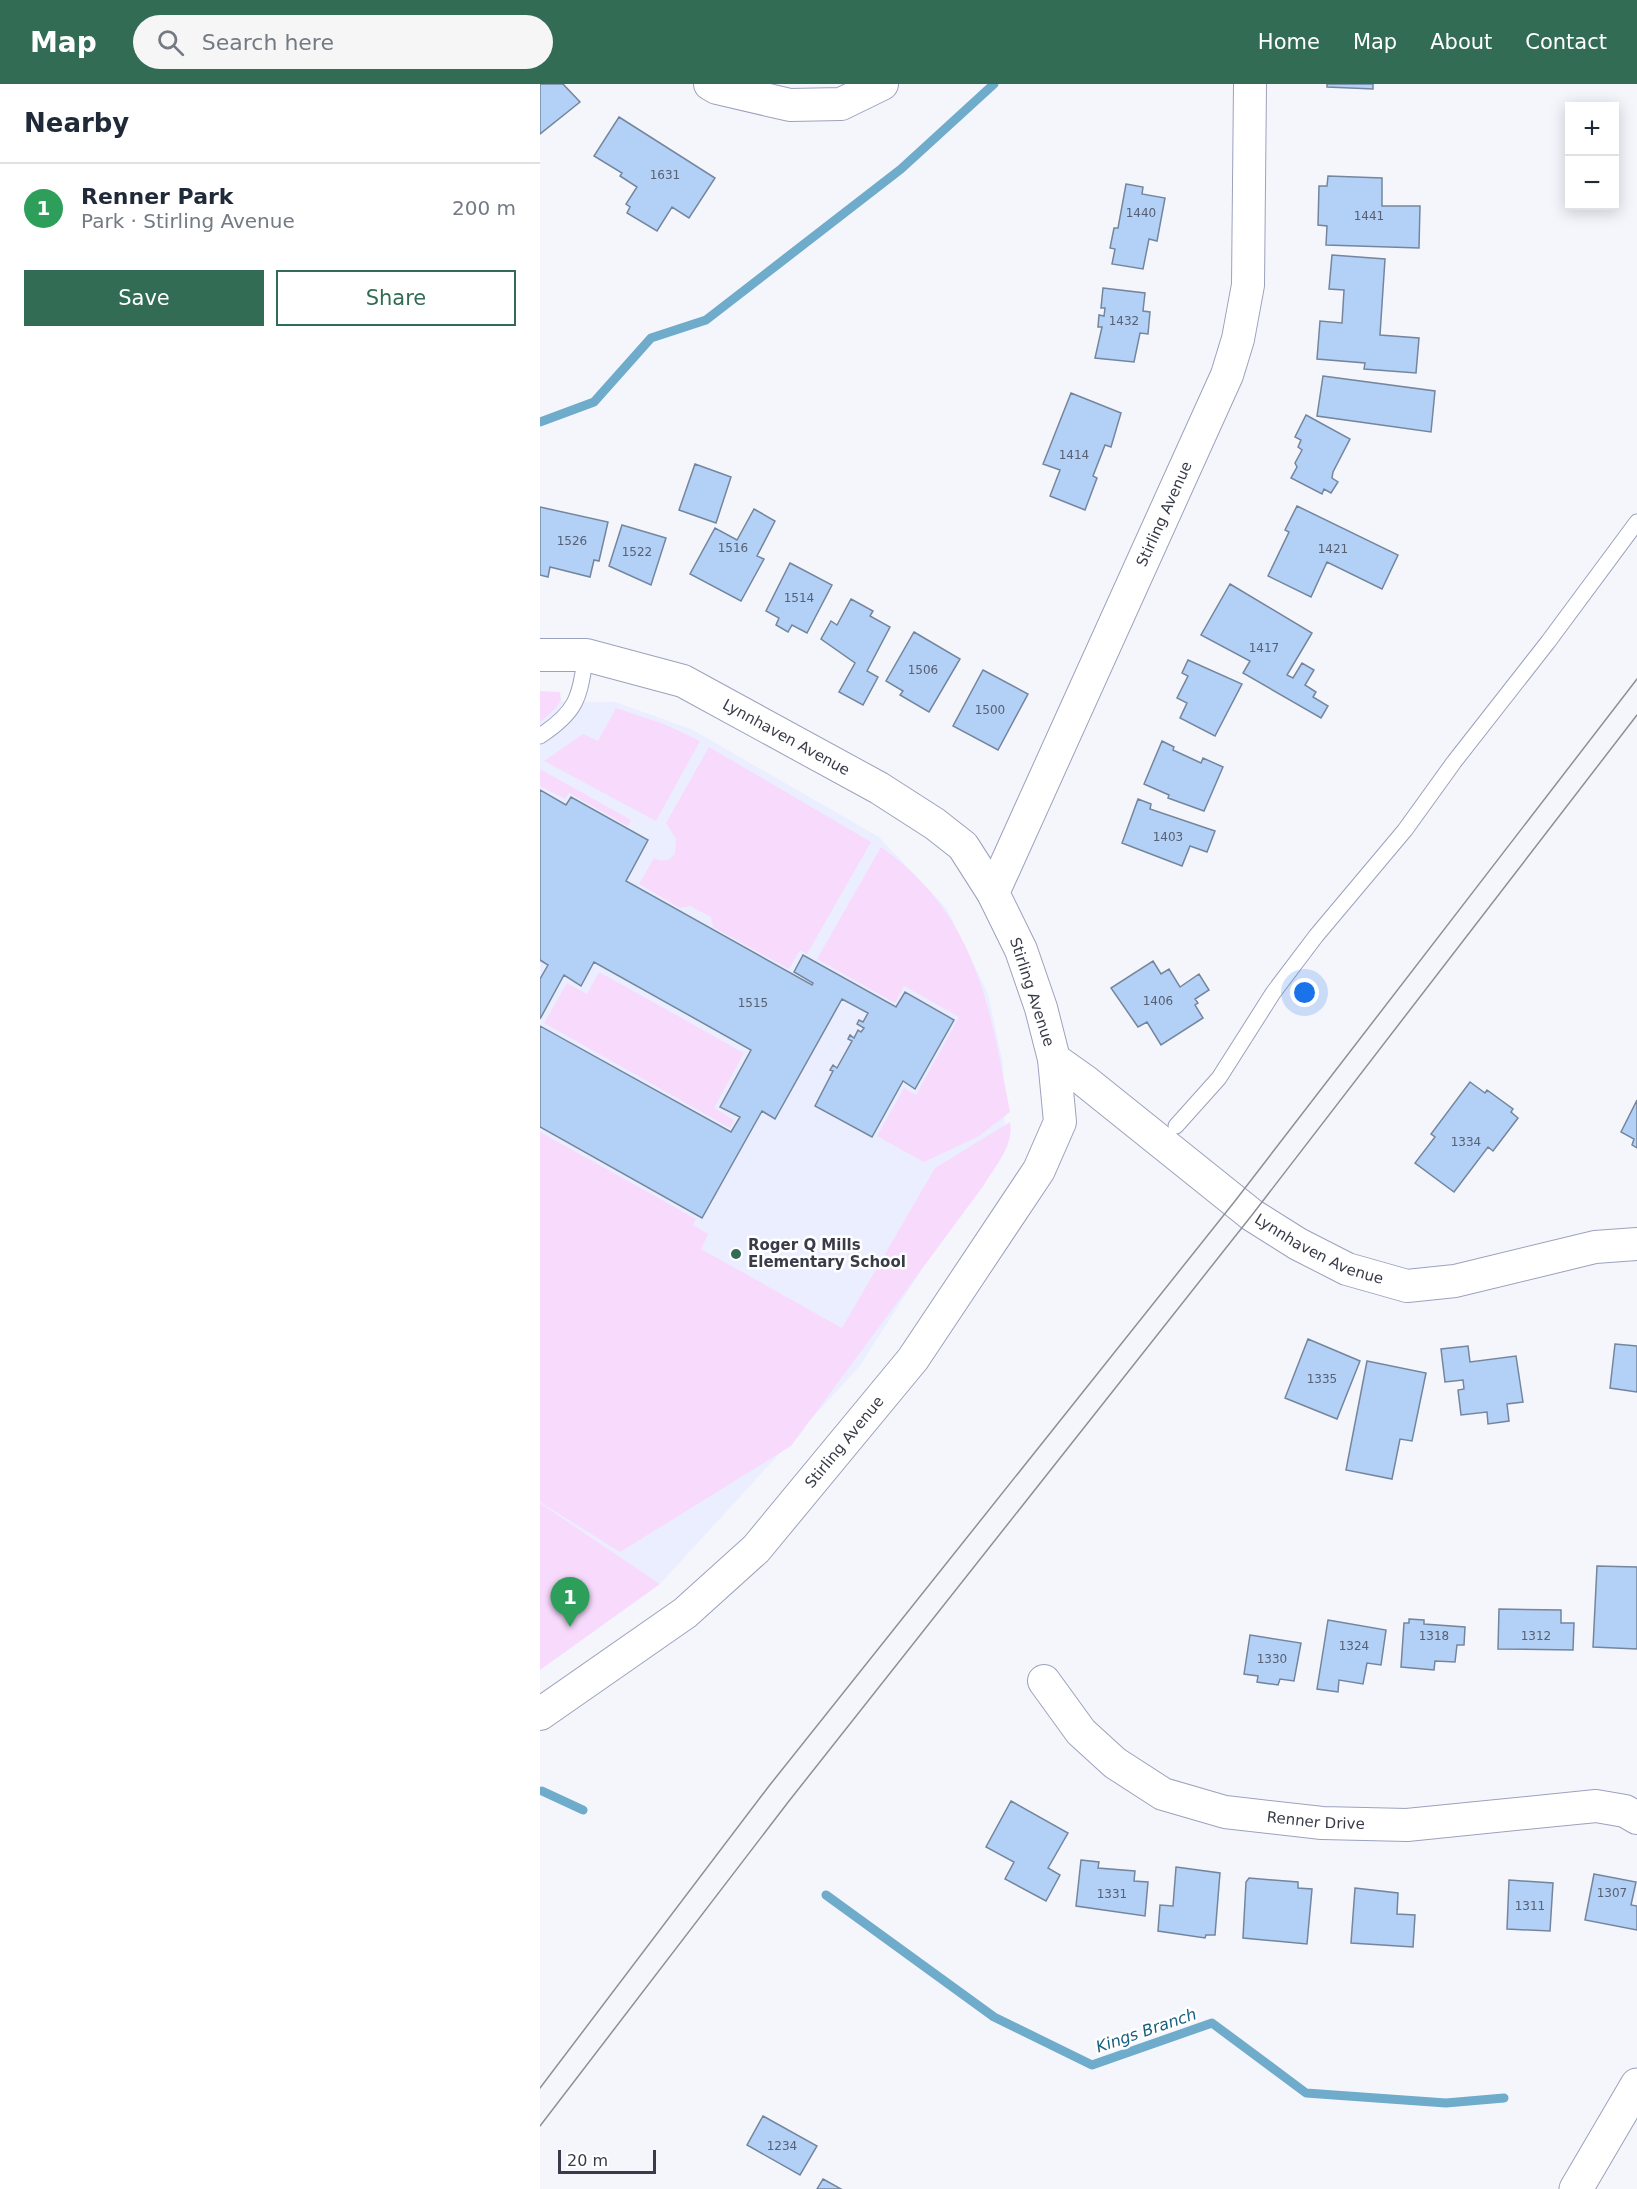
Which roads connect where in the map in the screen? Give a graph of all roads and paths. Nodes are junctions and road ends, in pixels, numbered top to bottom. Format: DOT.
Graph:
graph roads {
  1 [pos="710,84"];
  2 [pos="882,84"];
  3 [pos="1250,84"];
  4 [pos="1637,522"];
  5 [pos="540,655"];
  6 [pos="586,655"];
  7 [pos="540,736"];
  8 [pos="993,893"];
  9 [pos="1054,1059"];
  10 [pos="1176,1126"];
  11 [pos="1637,1244"];
  12 [pos="1044,1681"];
  13 [pos="540,1714"];
  14 [pos="1637,1818"];
  15 [pos="1637,2085"];
  16 [pos="1576,2189"];
  1 -- 2 [label="street"];
  3 -- 8 [label="street, Stirling Avenue"];
  4 -- 10 [label="lane"];
  5 -- 6 [label="street, Lynnhaven Avenue"];
  6 -- 7 [label="lane"];
  6 -- 8 [label="street, Lynnhaven Avenue"];
  8 -- 9 [label="street, Stirling Avenue"];
  9 -- 11 [label="street, Lynnhaven Avenue"];
  9 -- 13 [label="street, Stirling Avenue"];
  12 -- 14 [label="street, Renner Drive"];
  15 -- 16 [label="street"];
}
